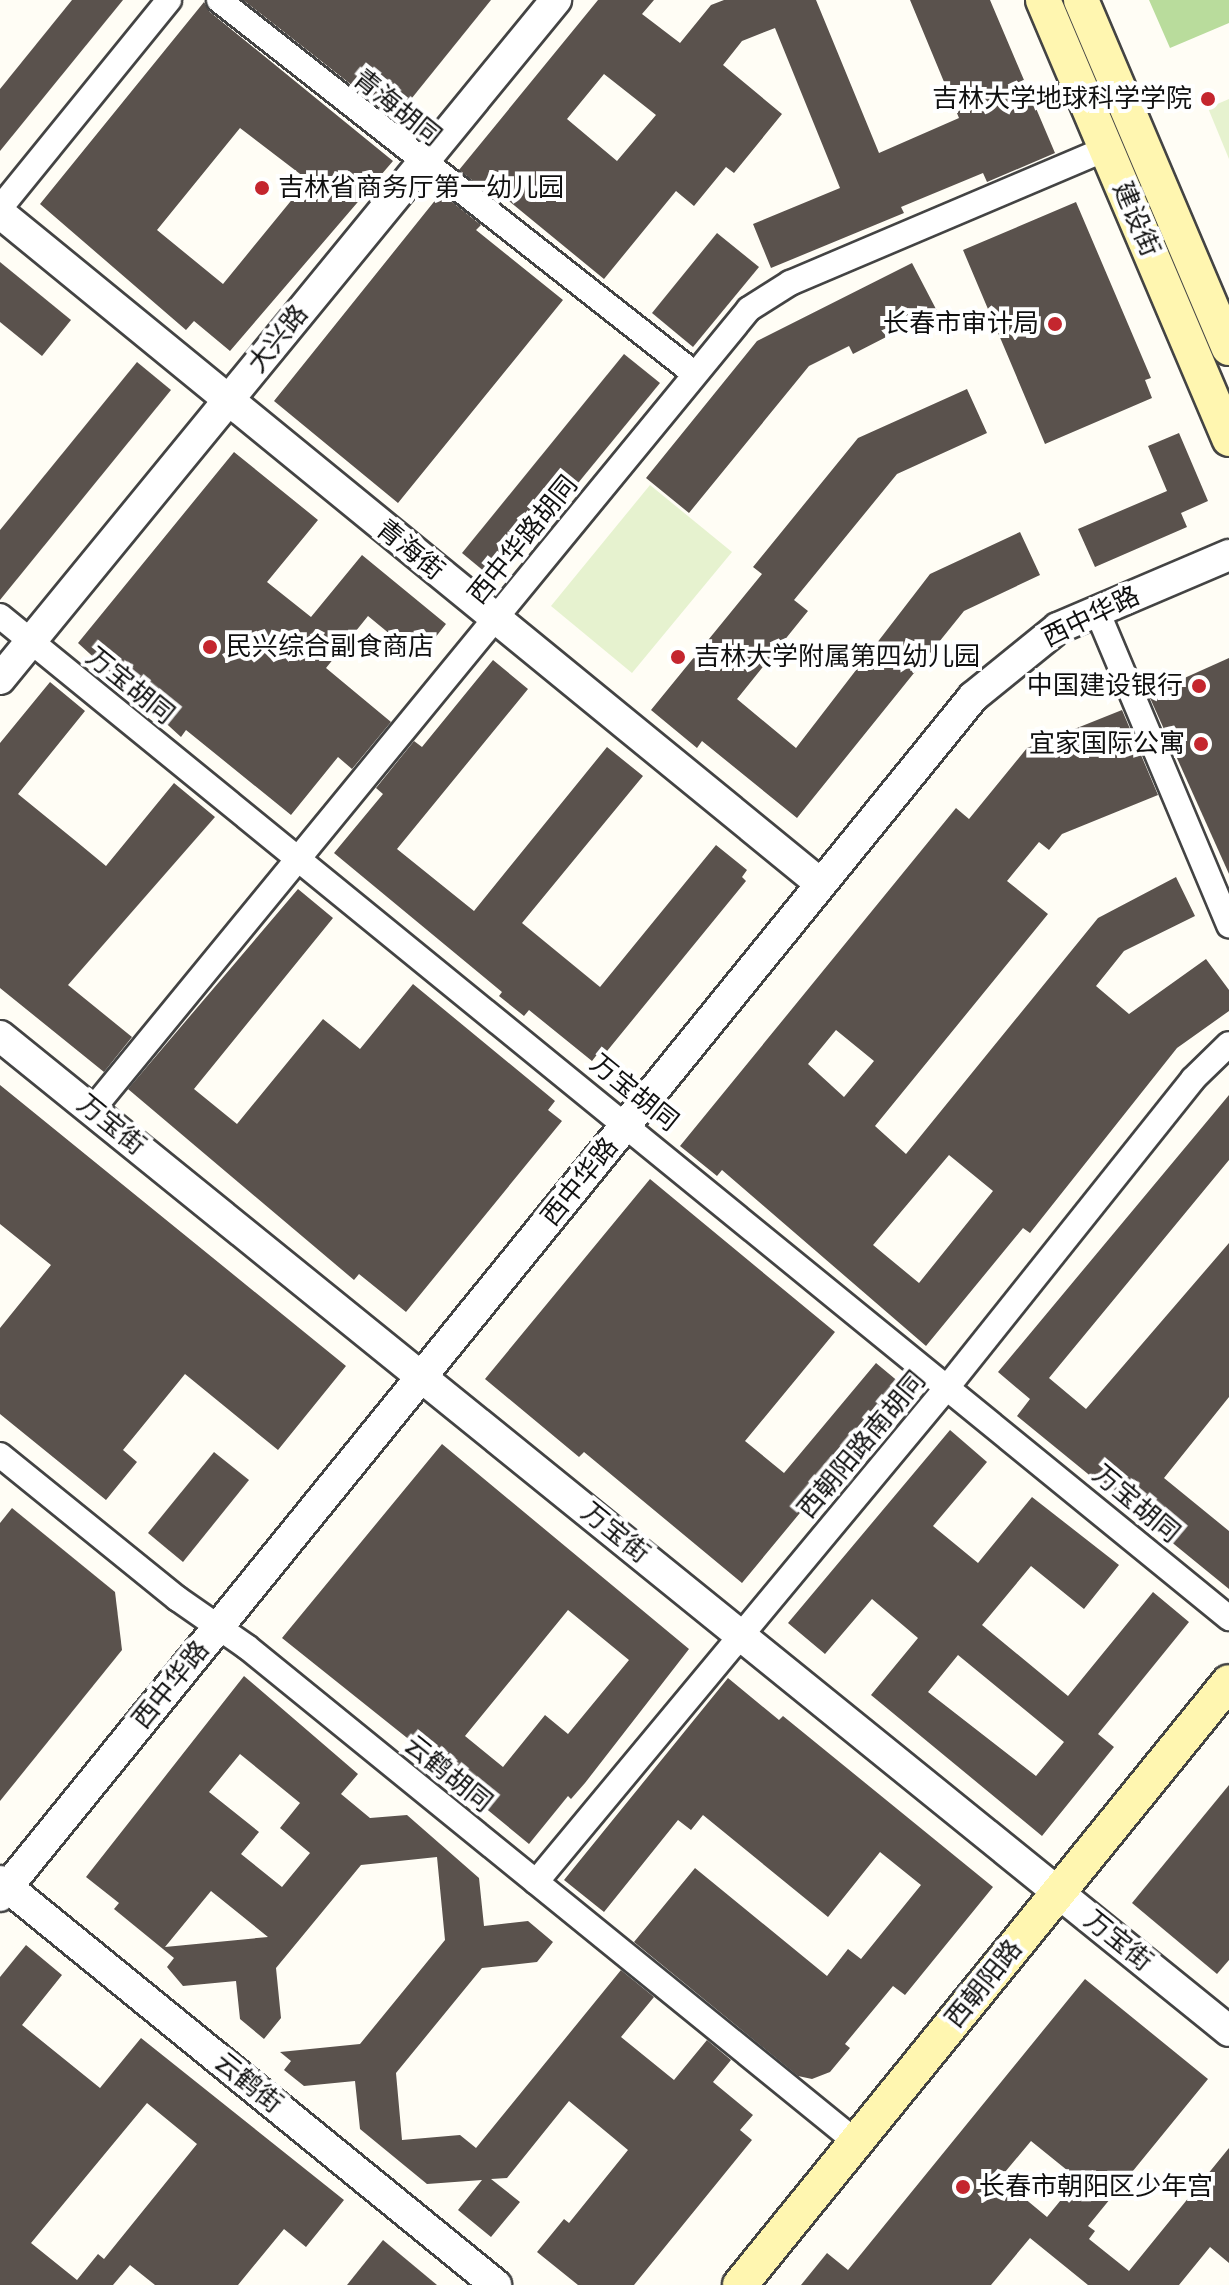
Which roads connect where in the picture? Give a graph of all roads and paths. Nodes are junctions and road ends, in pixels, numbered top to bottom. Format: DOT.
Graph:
graph roads {
  1 [pos="169,0"];
  2 [pos="219,0"];
  3 [pos="556,0"];
  4 [pos="1043,0"];
  5 [pos="1081,0"];
  6 [pos="1106,149"];
  7 [pos="421,164"];
  8 [pos="0,210"];
  9 [pos="1229,348"];
  10 [pos="695,374"];
  11 [pos="228,401"];
  12 [pos="1229,439"];
  13 [pos="1229,555"];
  14 [pos="1097,611"];
  15 [pos="0,616"];
  16 [pos="495,619"];
  17 [pos="31,641"];
  18 [pos="0,679"];
  19 [pos="299,858"];
  20 [pos="821,884"];
  21 [pos="1229,925"];
  22 [pos="0,1036"];
  23 [pos="1229,1044"];
  24 [pos="92,1110"];
  25 [pos="627,1124"];
  26 [pos="421,1377"];
  27 [pos="949,1385"];
  28 [pos="0,1455"];
  29 [pos="1229,1618"];
  30 [pos="218,1627"];
  31 [pos="740,1634"];
  32 [pos="1229,1682"];
  33 [pos="536,1882"];
  34 [pos="2,1888"];
  35 [pos="1058,1892"];
  36 [pos="1229,2031"];
  37 [pos="856,2142"];
  38 [pos="496,2285"];
  39 [pos="740,2285"];
  1 -- 8 [label="street"];
  2 -- 7 [label="street, 青海胡同"];
  3 -- 7 [label="street, 大兴路"];
  4 -- 6 [label="main road, 建设街"];
  5 -- 9 [label="main road, 建设街"];
  6 -- 10 [label="street, 西中华路胡同"];
  6 -- 12 [label="main road, 建设街"];
  7 -- 10 [label="street, 青海胡同"];
  7 -- 11 [label="street, 大兴路"];
  8 -- 11 [label="street, 青海街"];
  10 -- 16 [label="street, 西中华路胡同"];
  11 -- 16 [label="street, 青海街"];
  11 -- 17 [label="street, 大兴路"];
  13 -- 14 [label="street, 西中华路"];
  14 -- 20 [label="street, 西中华路"];
  14 -- 21 [label="street"];
  15 -- 17 [label="street, 万宝胡同"];
  16 -- 19 [label="street, 西中华路胡同"];
  16 -- 20 [label="street, 青海街"];
  17 -- 18 [label="street, 大兴路"];
  17 -- 19 [label="street, 万宝胡同"];
  19 -- 24 [label="street, 西中华路胡同"];
  19 -- 25 [label="street, 万宝胡同"];
  20 -- 25 [label="street, 西中华路"];
  22 -- 24 [label="street, 万宝街"];
  23 -- 27 [label="street, 西朝阳路南胡同"];
  24 -- 26 [label="street, 万宝街"];
  25 -- 26 [label="street, 西中华路"];
  25 -- 27 [label="street, 万宝胡同"];
  26 -- 30 [label="street, 西中华路"];
  26 -- 31 [label="street, 万宝街"];
  27 -- 29 [label="street, 万宝胡同"];
  27 -- 31 [label="street, 西朝阳路南胡同"];
  28 -- 30 [label="street, 云鹤胡同"];
  30 -- 33 [label="street, 云鹤胡同"];
  30 -- 34 [label="street, 西中华路"];
  31 -- 33 [label="street, 西朝阳路南胡同"];
  31 -- 35 [label="street, 万宝街"];
  32 -- 35 [label="main road, 西朝阳路"];
  33 -- 37 [label="street, 云鹤胡同"];
  34 -- 38 [label="street, 云鹤街"];
  35 -- 36 [label="street, 万宝街"];
  35 -- 37 [label="main road, 西朝阳路"];
  37 -- 39 [label="main road, 西朝阳路"];
}
